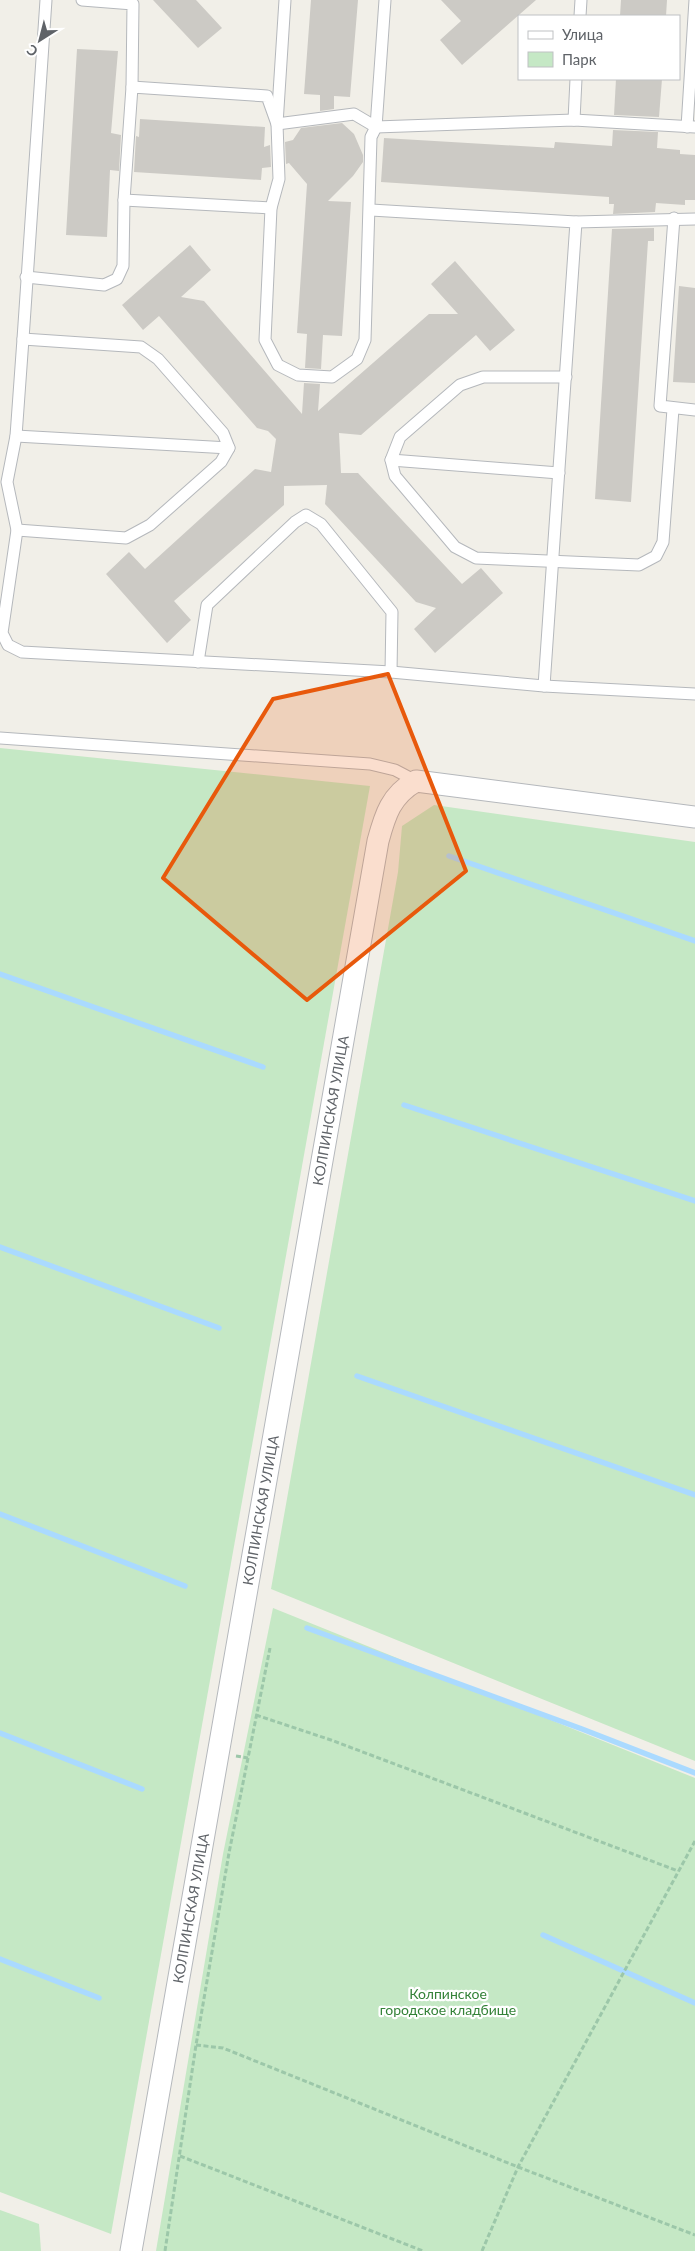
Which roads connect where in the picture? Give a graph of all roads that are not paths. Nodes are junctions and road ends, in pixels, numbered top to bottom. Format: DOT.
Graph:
graph roads {
  1 [pos="46,0"];
  2 [pos="82,0"];
  3 [pos="285,0"];
  4 [pos="385,0"];
  5 [pos="581,0"];
  6 [pos="694,0"];
  7 [pos="580,15"];
  8 [pos="576,80"];
  9 [pos="132,87"];
  10 [pos="574,120"];
  11 [pos="277,124"];
  12 [pos="376,127"];
  13 [pos="691,127"];
  14 [pos="124,200"];
  15 [pos="271,208"];
  16 [pos="371,210"];
  17 [pos="674,218"];
  18 [pos="695,220"];
  19 [pos="576,222"];
  20 [pos="26,277"];
  21 [pos="24,339"];
  22 [pos="566,377"];
  23 [pos="673,409"];
  24 [pos="695,410"];
  25 [pos="16,436"];
  26 [pos="229,448"];
  27 [pos="391,460"];
  28 [pos="559,473"];
  29 [pos="17,530"];
  30 [pos="553,562"];
  31 [pos="198,662"];
  32 [pos="391,672"];
  33 [pos="544,686"];
  34 [pos="695,694"];
  35 [pos="0,738"];
  36 [pos="416,780"];
  37 [pos="695,817"];
  38 [pos="131,2251"];
  1 -- 20 [label="lane"];
  2 -- 9 [label="lane"];
  3 -- 11 [label="lane"];
  4 -- 12 [label="lane"];
  5 -- 7 [label="lane"];
  6 -- 13 [label="lane"];
  8 -- 10 [label="lane"];
  9 -- 11 [label="lane"];
  9 -- 14 [label="lane"];
  10 -- 12 [label="lane"];
  10 -- 13 [label="lane"];
  11 -- 12 [label="lane"];
  11 -- 15 [label="lane"];
  12 -- 16 [label="lane"];
  14 -- 15 [label="lane"];
  14 -- 20 [label="lane"];
  15 -- 16 [label="lane"];
  16 -- 19 [label="lane"];
  17 -- 18 [label="lane"];
  17 -- 19 [label="lane"];
  17 -- 23 [label="lane"];
  19 -- 22 [label="lane"];
  20 -- 21 [label="lane"];
  21 -- 25 [label="lane"];
  21 -- 26 [label="lane"];
  22 -- 27 [label="lane"];
  22 -- 28 [label="lane"];
  23 -- 24 [label="lane"];
  23 -- 30 [label="lane"];
  25 -- 26 [label="lane"];
  25 -- 29 [label="lane"];
  26 -- 29 [label="lane"];
  27 -- 28 [label="lane"];
  27 -- 30 [label="lane"];
  28 -- 30 [label="lane"];
  29 -- 31 [label="lane"];
  30 -- 33 [label="lane"];
  31 -- 32 [label="lane"];
  31 -- 32 [label="lane"];
  32 -- 33 [label="lane"];
  33 -- 34 [label="lane"];
  35 -- 36 [label="lane"];
  36 -- 37 [label="street"];
  36 -- 38 [label="street, КОЛПИНСКАЯ УЛИЦА"];
}
